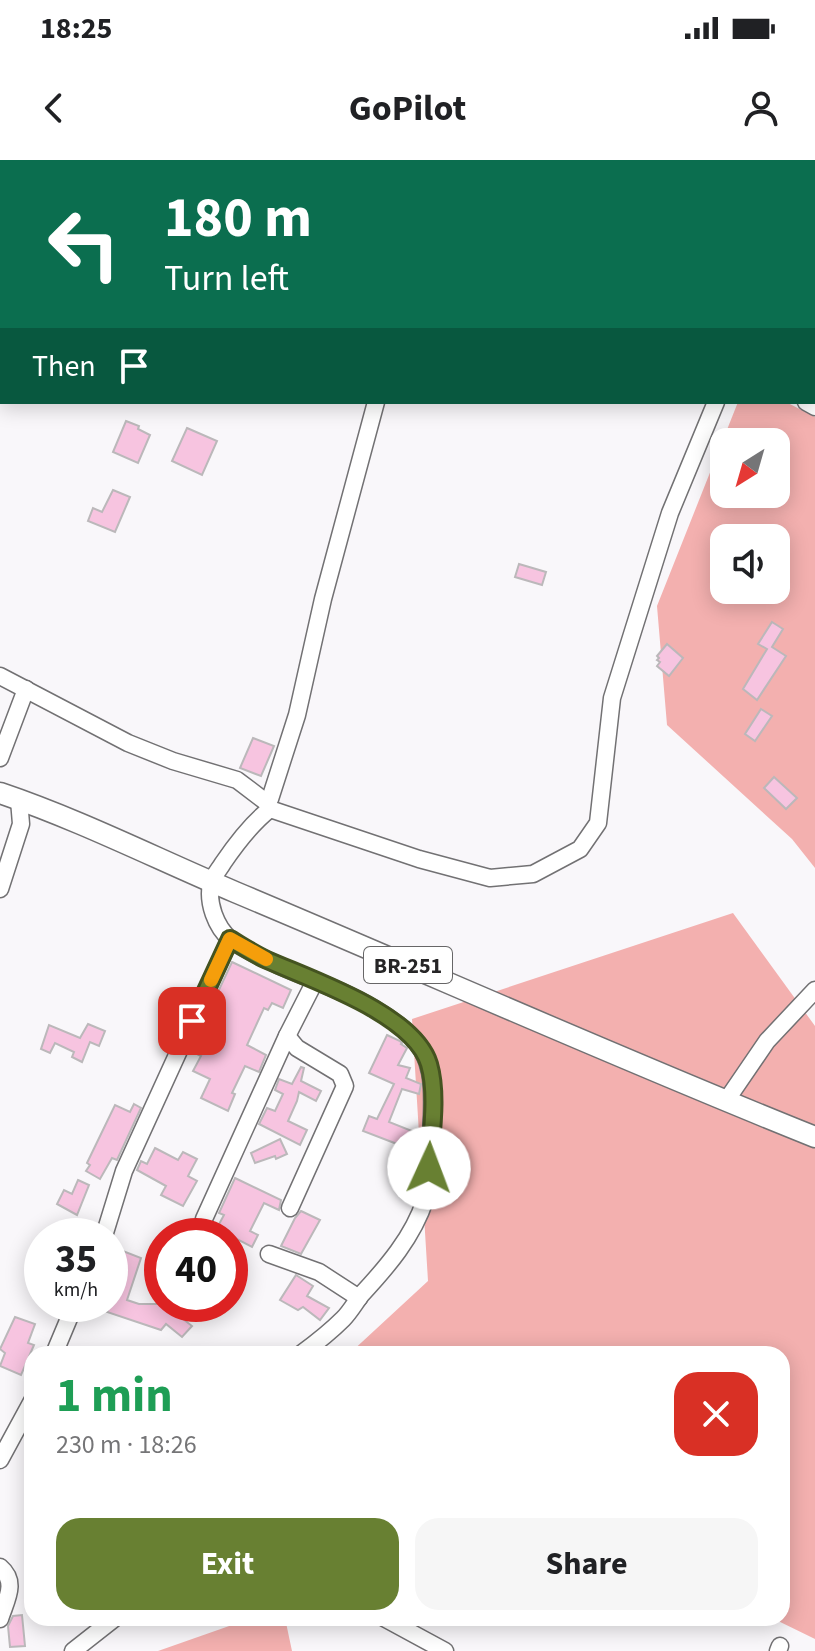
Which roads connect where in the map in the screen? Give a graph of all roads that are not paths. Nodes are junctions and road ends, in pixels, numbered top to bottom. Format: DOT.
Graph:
graph roads {
  1 [pos="375,404"];
  2 [pos="715,404"];
  3 [pos="0,676"];
  4 [pos="26,689"];
  5 [pos="0,758"];
  6 [pos="10,796"];
  7 [pos="268,805"];
  8 [pos="211,882"];
  9 [pos="0,889"];
  10 [pos="230,939"];
  11 [pos="315,981"];
  12 [pos="815,990"];
  13 [pos="287,1036"];
  14 [pos="726,1101"];
  15 [pos="815,1137"];
  16 [pos="290,1208"];
  17 [pos="110,1218"];
  18 [pos="204,1218"];
  19 [pos="269,1254"];
  20 [pos="359,1298"];
  21 [pos="67,1322"];
  22 [pos="57,1346"];
  23 [pos="311,1346"];
  24 [pos="24,1416"];
  25 [pos="0,1460"];
  26 [pos="0,1567"];
  27 [pos="0,1619"];
  28 [pos="105,1626"];
  29 [pos="399,1626"];
  30 [pos="73,1651"];
  31 [pos="445,1651"];
  1 -- 7 [label="street"];
  2 -- 7 [label="street"];
  3 -- 4 [label="street"];
  4 -- 5 [label="street"];
  4 -- 7 [label="street"];
  6 -- 8 [label="main road, BR-251"];
  6 -- 9 [label="street"];
  7 -- 8 [label="street"];
  8 -- 10 [label="street"];
  8 -- 14 [label="main road, BR-251"];
  10 -- 11 [label="street"];
  10 -- 17 [label="street"];
  11 -- 13 [label="street"];
  11 -- 20 [label="street"];
  12 -- 14 [label="street"];
  13 -- 16 [label="street"];
  13 -- 18 [label="street"];
  14 -- 15 [label="main road, BR-251"];
  19 -- 20 [label="street"];
  20 -- 23 [label="street"];
  21 -- 22 [label="street"];
  24 -- 25 [label="street"];
  26 -- 27 [label="street"];
  28 -- 30 [label="street"];
  29 -- 31 [label="street"];
}
